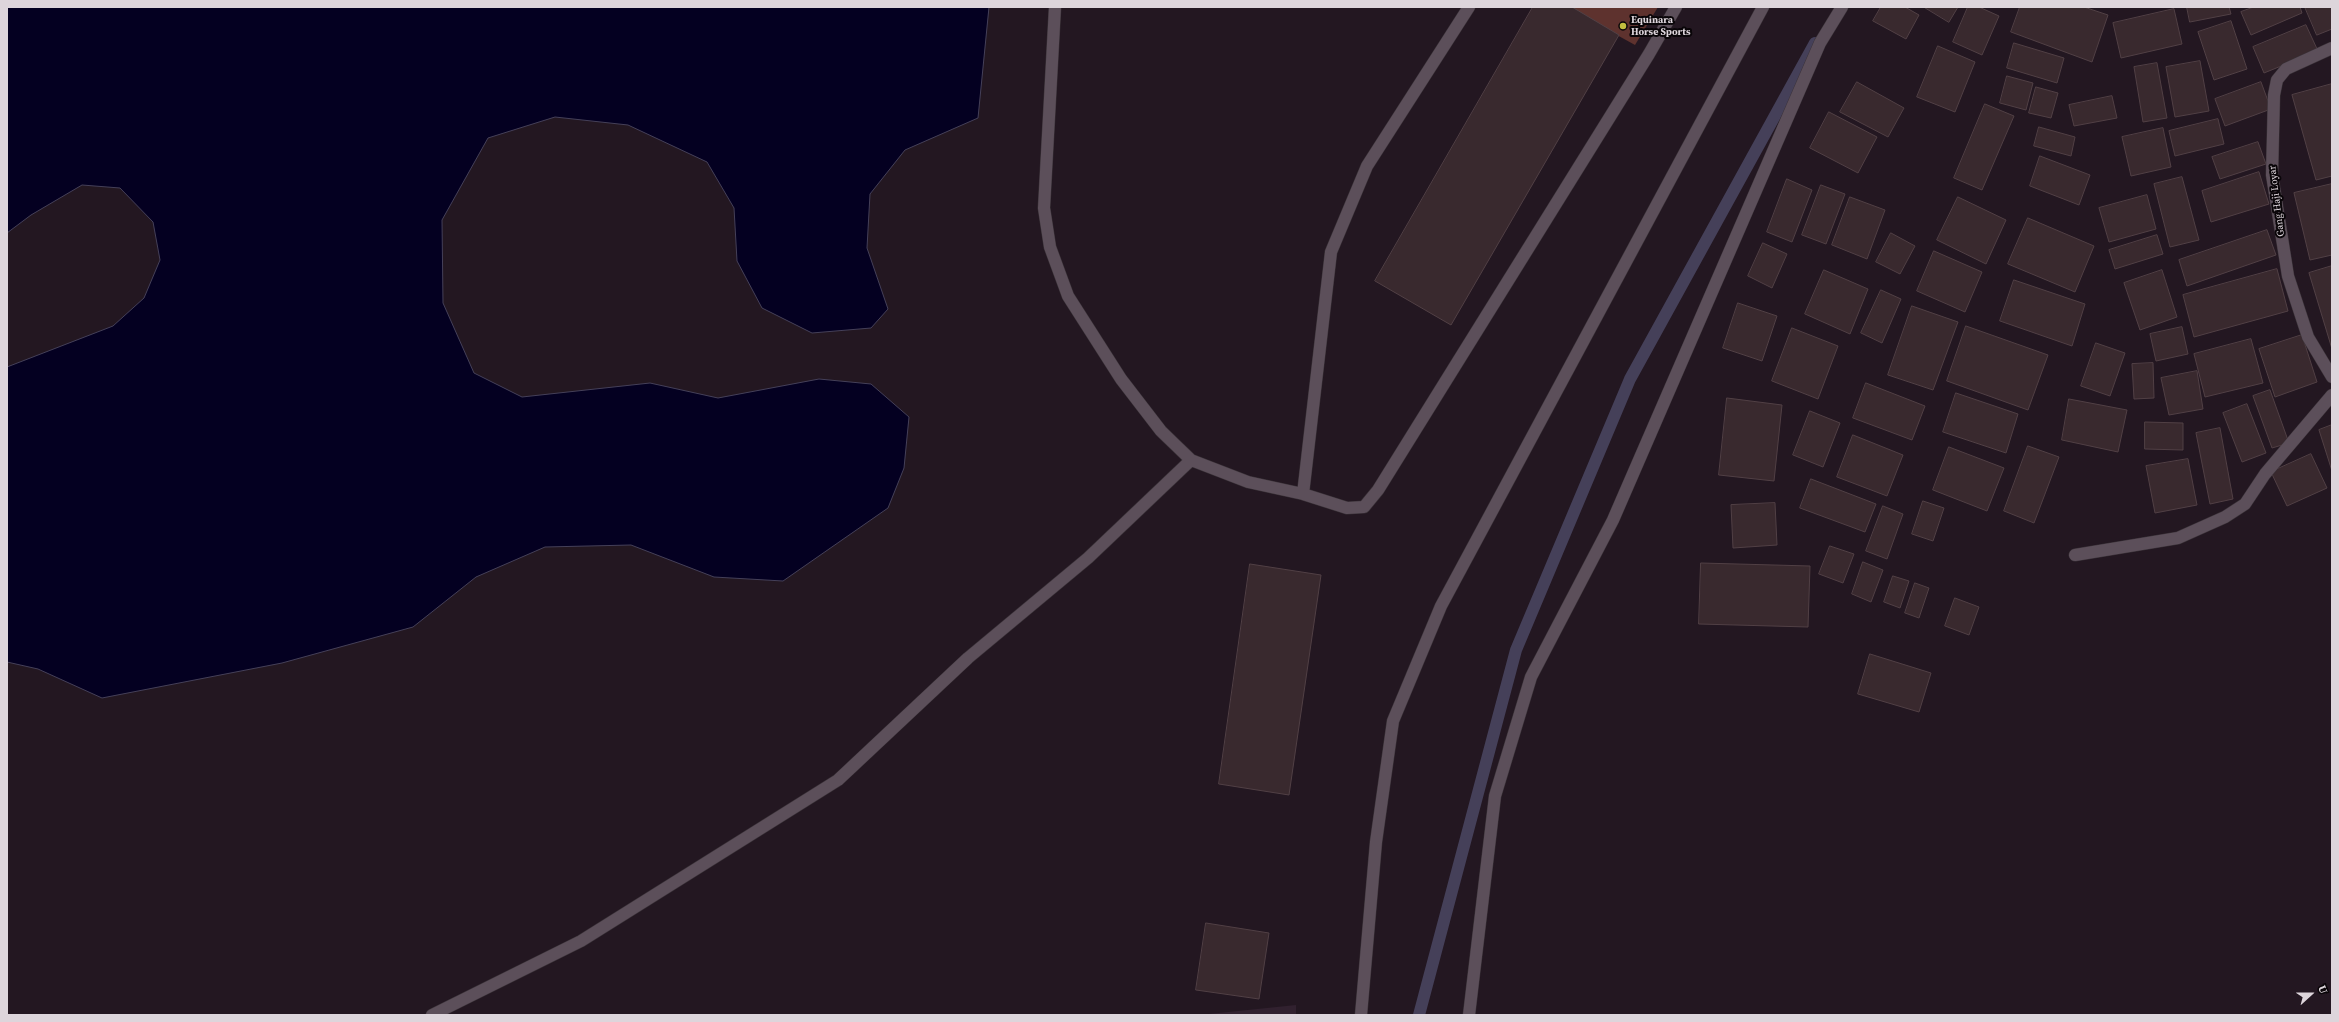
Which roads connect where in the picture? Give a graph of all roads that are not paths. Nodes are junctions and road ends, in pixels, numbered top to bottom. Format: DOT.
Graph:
graph roads {
  1 [pos="1055,7"];
  2 [pos="1469,7"];
  3 [pos="1676,7"];
  4 [pos="1763,7"];
  5 [pos="1842,7"];
  6 [pos="2332,48"];
  7 [pos="2332,377"];
  8 [pos="2332,396"];
  9 [pos="1191,460"];
  10 [pos="1303,494"];
  11 [pos="2075,555"];
  12 [pos="432,1015"];
  13 [pos="1361,1015"];
  14 [pos="1469,1015"];
  1 -- 9 [label="street"];
  2 -- 10 [label="street"];
  3 -- 10 [label="street"];
  4 -- 13 [label="street"];
  5 -- 14 [label="street"];
  6 -- 7 [label="street, Gang Haji Loyar"];
  8 -- 11 [label="street"];
  9 -- 10 [label="street"];
  9 -- 12 [label="street"];
}
